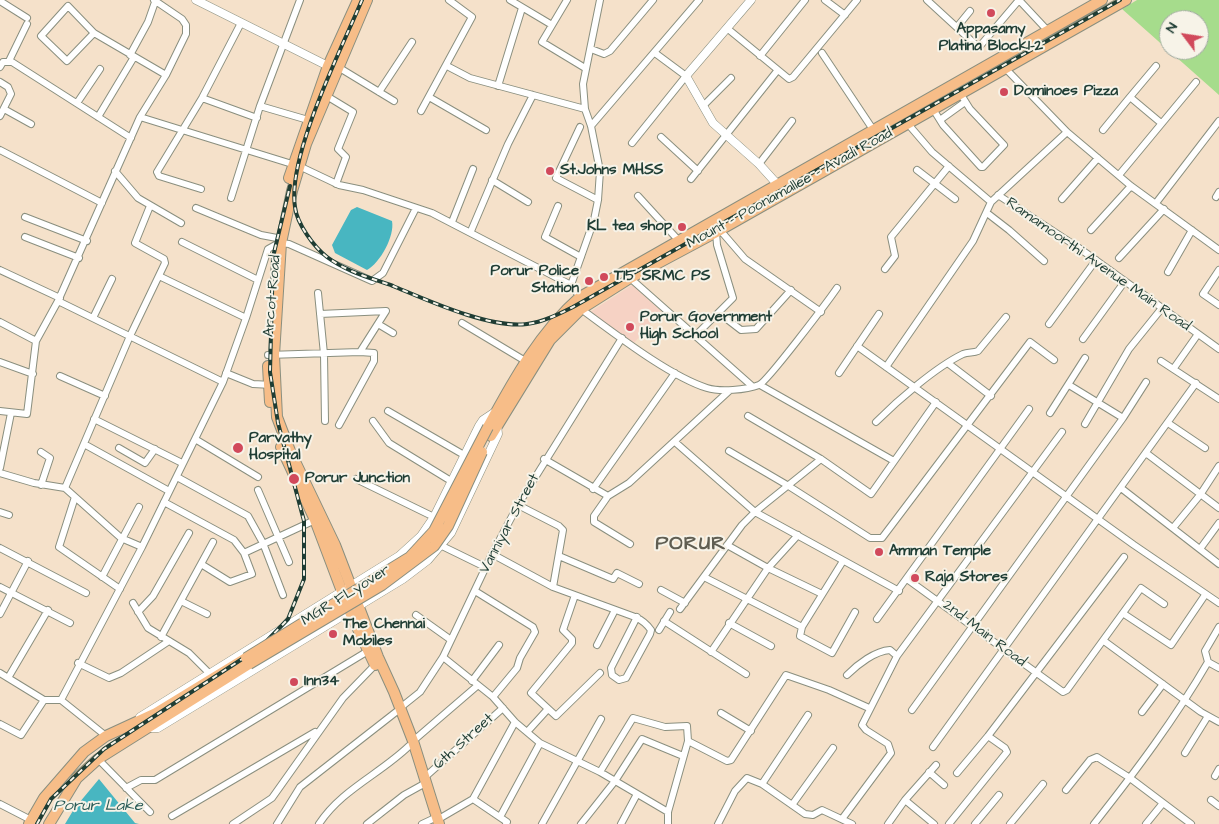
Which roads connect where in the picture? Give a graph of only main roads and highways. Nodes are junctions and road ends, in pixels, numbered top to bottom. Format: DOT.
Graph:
graph roads {
  1 [pos="358,0"];
  2 [pos="367,0"];
  3 [pos="1102,0"];
  4 [pos="1126,0"];
  5 [pos="333,67"];
  6 [pos="296,165"];
  7 [pos="822,166"];
  8 [pos="775,190"];
  9 [pos="661,257"];
  10 [pos="271,385"];
  11 [pos="497,411"];
  12 [pos="492,429"];
  13 [pos="347,590"];
  14 [pos="354,608"];
  15 [pos="303,617"];
  16 [pos="312,633"];
  17 [pos="398,710"];
  18 [pos="157,717"];
  19 [pos="433,821"];
  20 [pos="30,822"];
  21 [pos="49,824"];
  1 -- 5 [label="main road, Arcot Road"];
  2 -- 5 [label="main road, Arcot Road"];
  3 -- 7 [label="main road, Mount - Poonamallee - Avadi Road"];
  4 -- 7 [label="main road, Mount - Poonamallee - Avadi Road"];
  5 -- 6 [label="main road, Arcot Road"];
  5 -- 6 [label="main road, Arcot Road"];
  6 -- 10 [label="main road, Arcot Road"];
  7 -- 8 [label="main road, Mount - Poonamallee - Avadi Road"];
  8 -- 9 [label="main road, Mount - Poonamallee - Avadi Road"];
  8 -- 9 [label="main road, Mount - Poonamallee - Avadi Road"];
  9 -- 11 [label="main road, Mount - Poonamallee - Avadi Road"];
  9 -- 12 [label="main road, Mount - Poonamallee - Avadi Road"];
  10 -- 13 [label="main road, Arcot Road"];
  10 -- 13 [label="main road, Arcot Road"];
  11 -- 12 [label="main road, MGR FLyover"];
  12 -- 18 [label="main road, MGR FLyover, bridge"];
  13 -- 14 [label="main road"];
  14 -- 17 [label="main road"];
  14 -- 17 [label="main road"];
  15 -- 16 [label="main road"];
  17 -- 19 [label="main road"];
  18 -- 20 [label="main road, MGR FLyover"];
  18 -- 21 [label="main road, MGR FLyover"];
}
